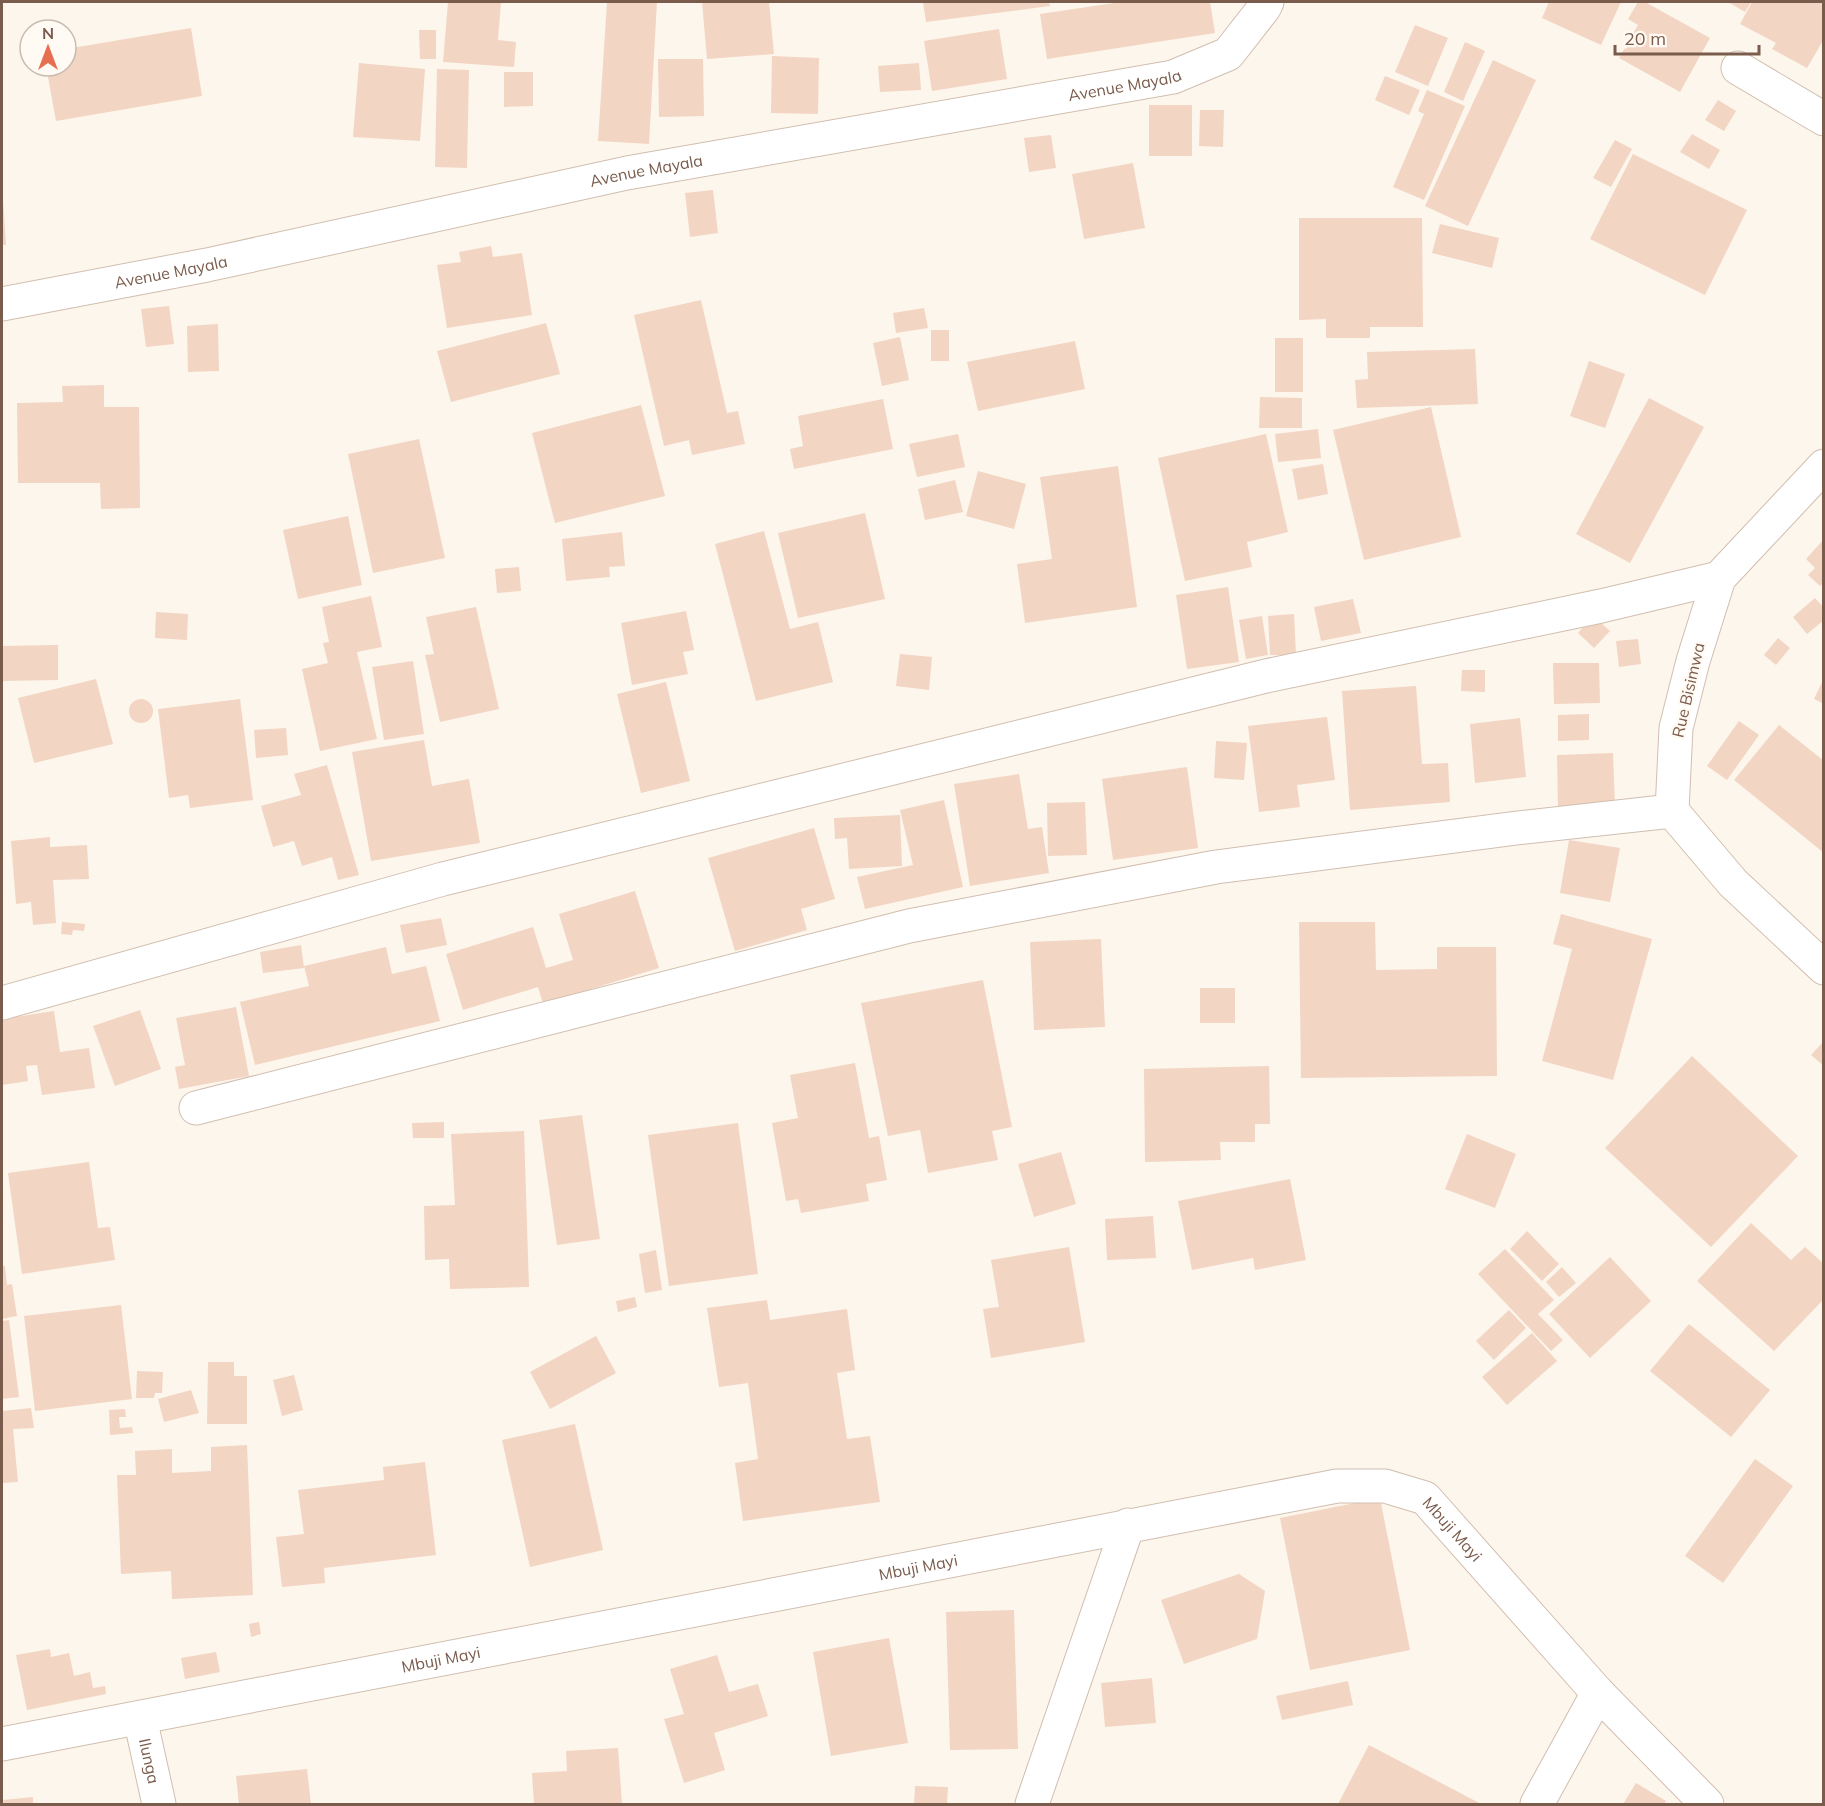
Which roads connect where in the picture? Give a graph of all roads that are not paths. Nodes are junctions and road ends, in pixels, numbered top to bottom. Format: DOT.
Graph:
graph roads {
  1 [pos="1267,2"];
  2 [pos="1738,68"];
  3 [pos="1824,119"];
  4 [pos="2,304"];
  5 [pos="1824,466"];
  6 [pos="1719,578"];
  7 [pos="1672,811"];
  8 [pos="1824,968"];
  9 [pos="2,1003"];
  10 [pos="196,1108"];
  11 [pos="1128,1525"];
  12 [pos="1598,1693"];
  13 [pos="140,1718"];
  14 [pos="2,1744"];
  15 [pos="159,1804"];
  16 [pos="1032,1804"];
  17 [pos="1538,1804"];
  18 [pos="1707,1804"];
  1 -- 4 [label="street, Avenue Mayala"];
  2 -- 3 [label="street"];
  5 -- 6 [label="street, Rue Bisimwa"];
  6 -- 7 [label="street, Rue Bisimwa"];
  6 -- 9 [label="street"];
  7 -- 8 [label="street"];
  7 -- 10 [label="street"];
  11 -- 12 [label="street, Mbuji Mayi"];
  11 -- 13 [label="street, Mbuji Mayi"];
  11 -- 16 [label="street"];
  12 -- 17 [label="street"];
  12 -- 18 [label="street, Mbuji Mayi"];
  13 -- 14 [label="street, Mbuji Mayi"];
  13 -- 15 [label="street, Ilunga"];
}
